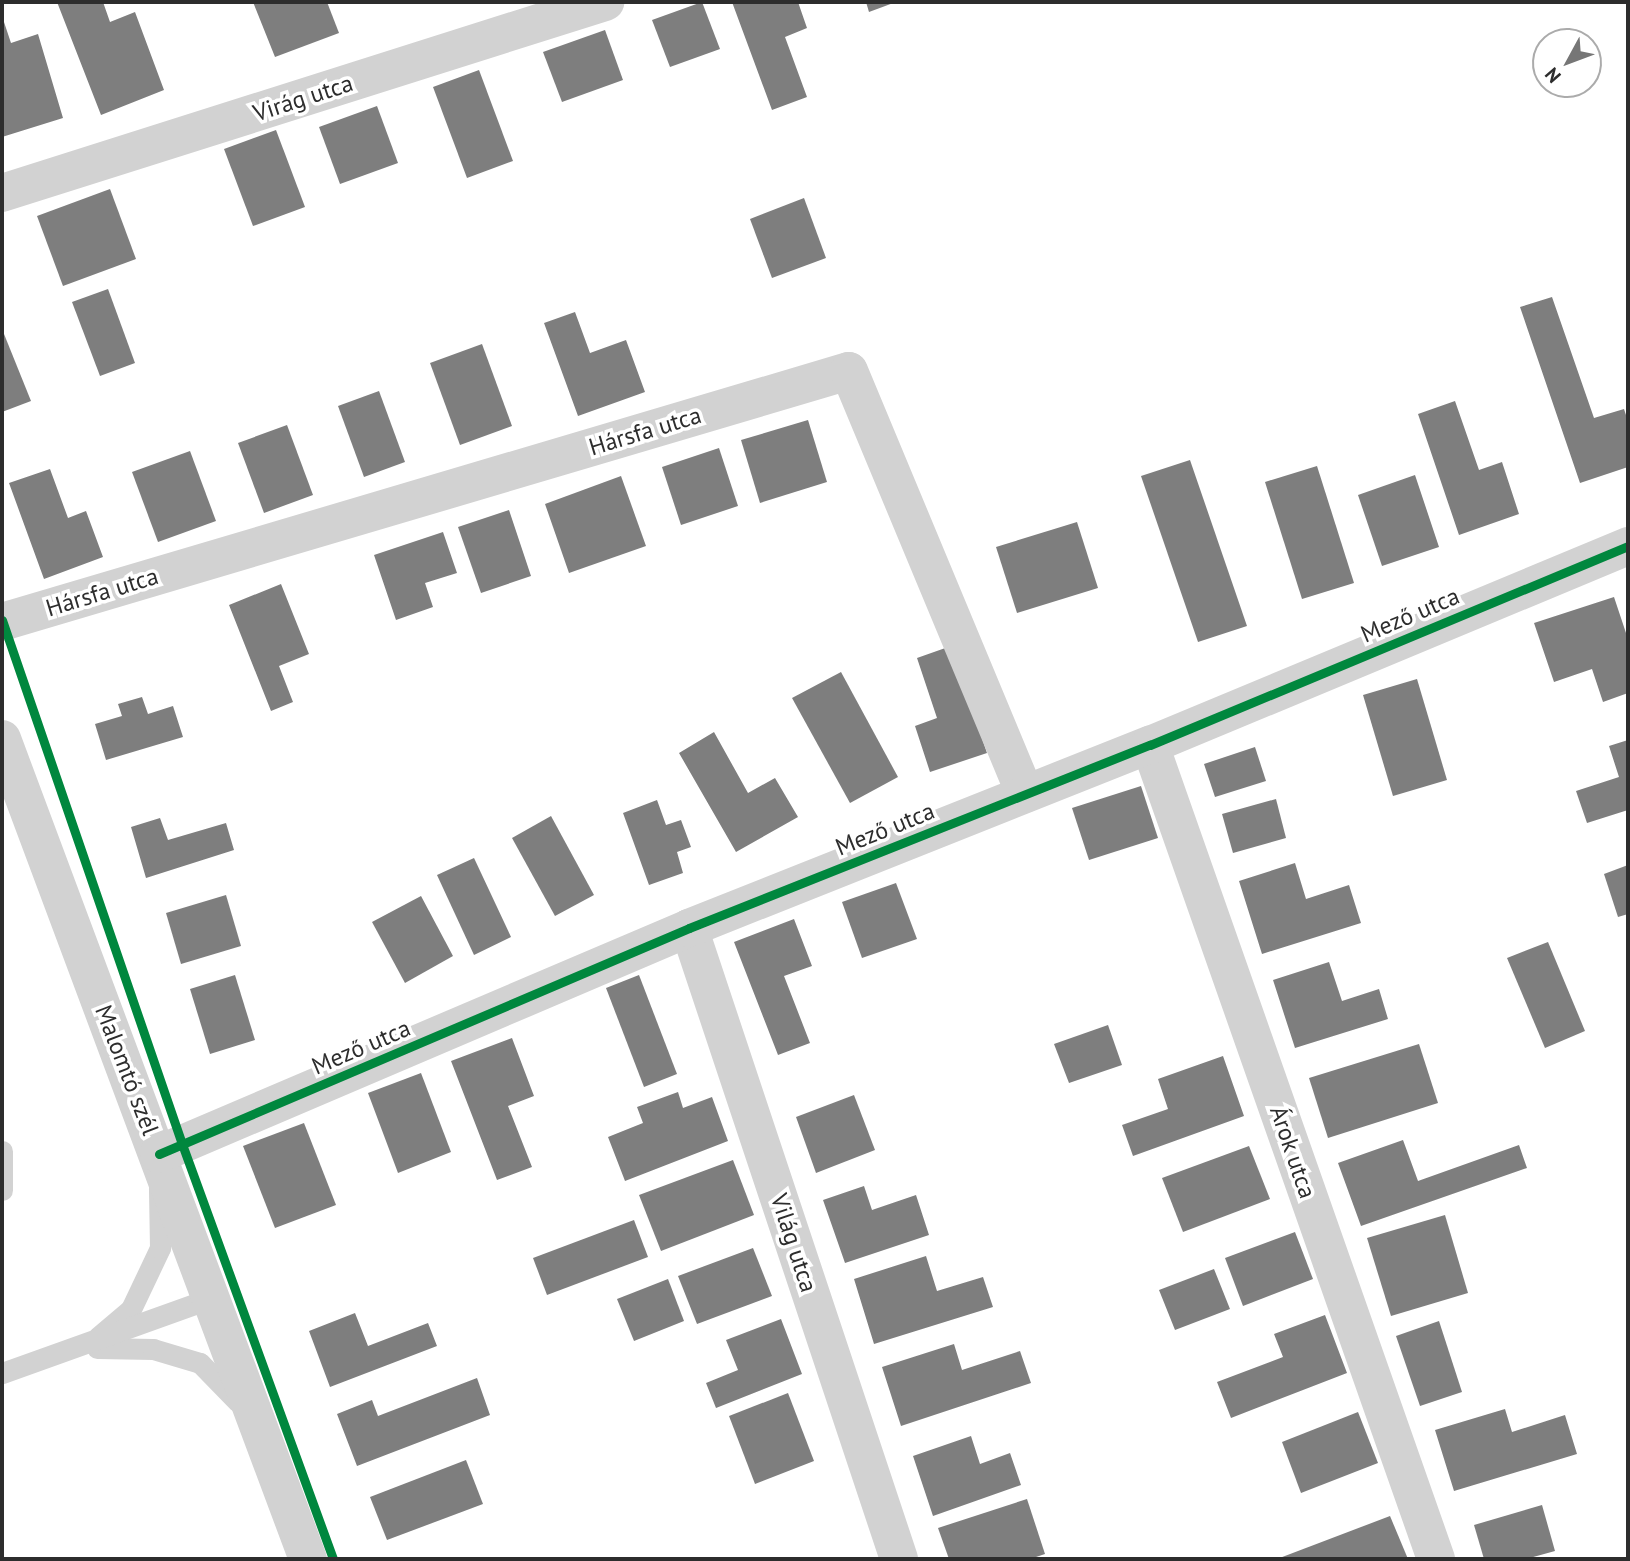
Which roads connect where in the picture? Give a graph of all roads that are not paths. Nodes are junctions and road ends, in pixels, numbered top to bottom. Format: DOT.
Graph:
graph roads {
  1 [pos="605,2"];
  2 [pos="2,193"];
  3 [pos="1627,549"];
  4 [pos="2,622"];
  5 [pos="2,739"];
  6 [pos="1150,745"];
  7 [pos="1025,794"];
  8 [pos="689,928"];
  9 [pos="2,1151"];
  10 [pos="159,1154"];
  11 [pos="2,1190"];
  12 [pos="214,1297"];
  13 [pos="84,1348"];
  14 [pos="2,1373"];
  15 [pos="264,1437"];
  16 [pos="308,1559"];
  17 [pos="899,1559"];
  18 [pos="1436,1559"];
  1 -- 2 [label="street, Virág utca"];
  3 -- 6 [label="street, Mező utca"];
  4 -- 7 [label="street, Hársfa utca"];
  5 -- 10 [label="street, Malomtó szél"];
  6 -- 7 [label="street, Mező utca"];
  6 -- 18 [label="street, Árok utca"];
  7 -- 8 [label="street, Mező utca"];
  8 -- 10 [label="street, Mező utca"];
  8 -- 17 [label="street, Világ utca"];
  9 -- 11 [label="lane"];
  10 -- 12 [label="street, Malomtó szél"];
  10 -- 13 [label="lane"];
  12 -- 13 [label="lane"];
  12 -- 15 [label="street, Malomtó szél"];
  13 -- 14 [label="lane"];
  13 -- 15 [label="lane"];
  15 -- 16 [label="street, Malomtó szél"];
}
